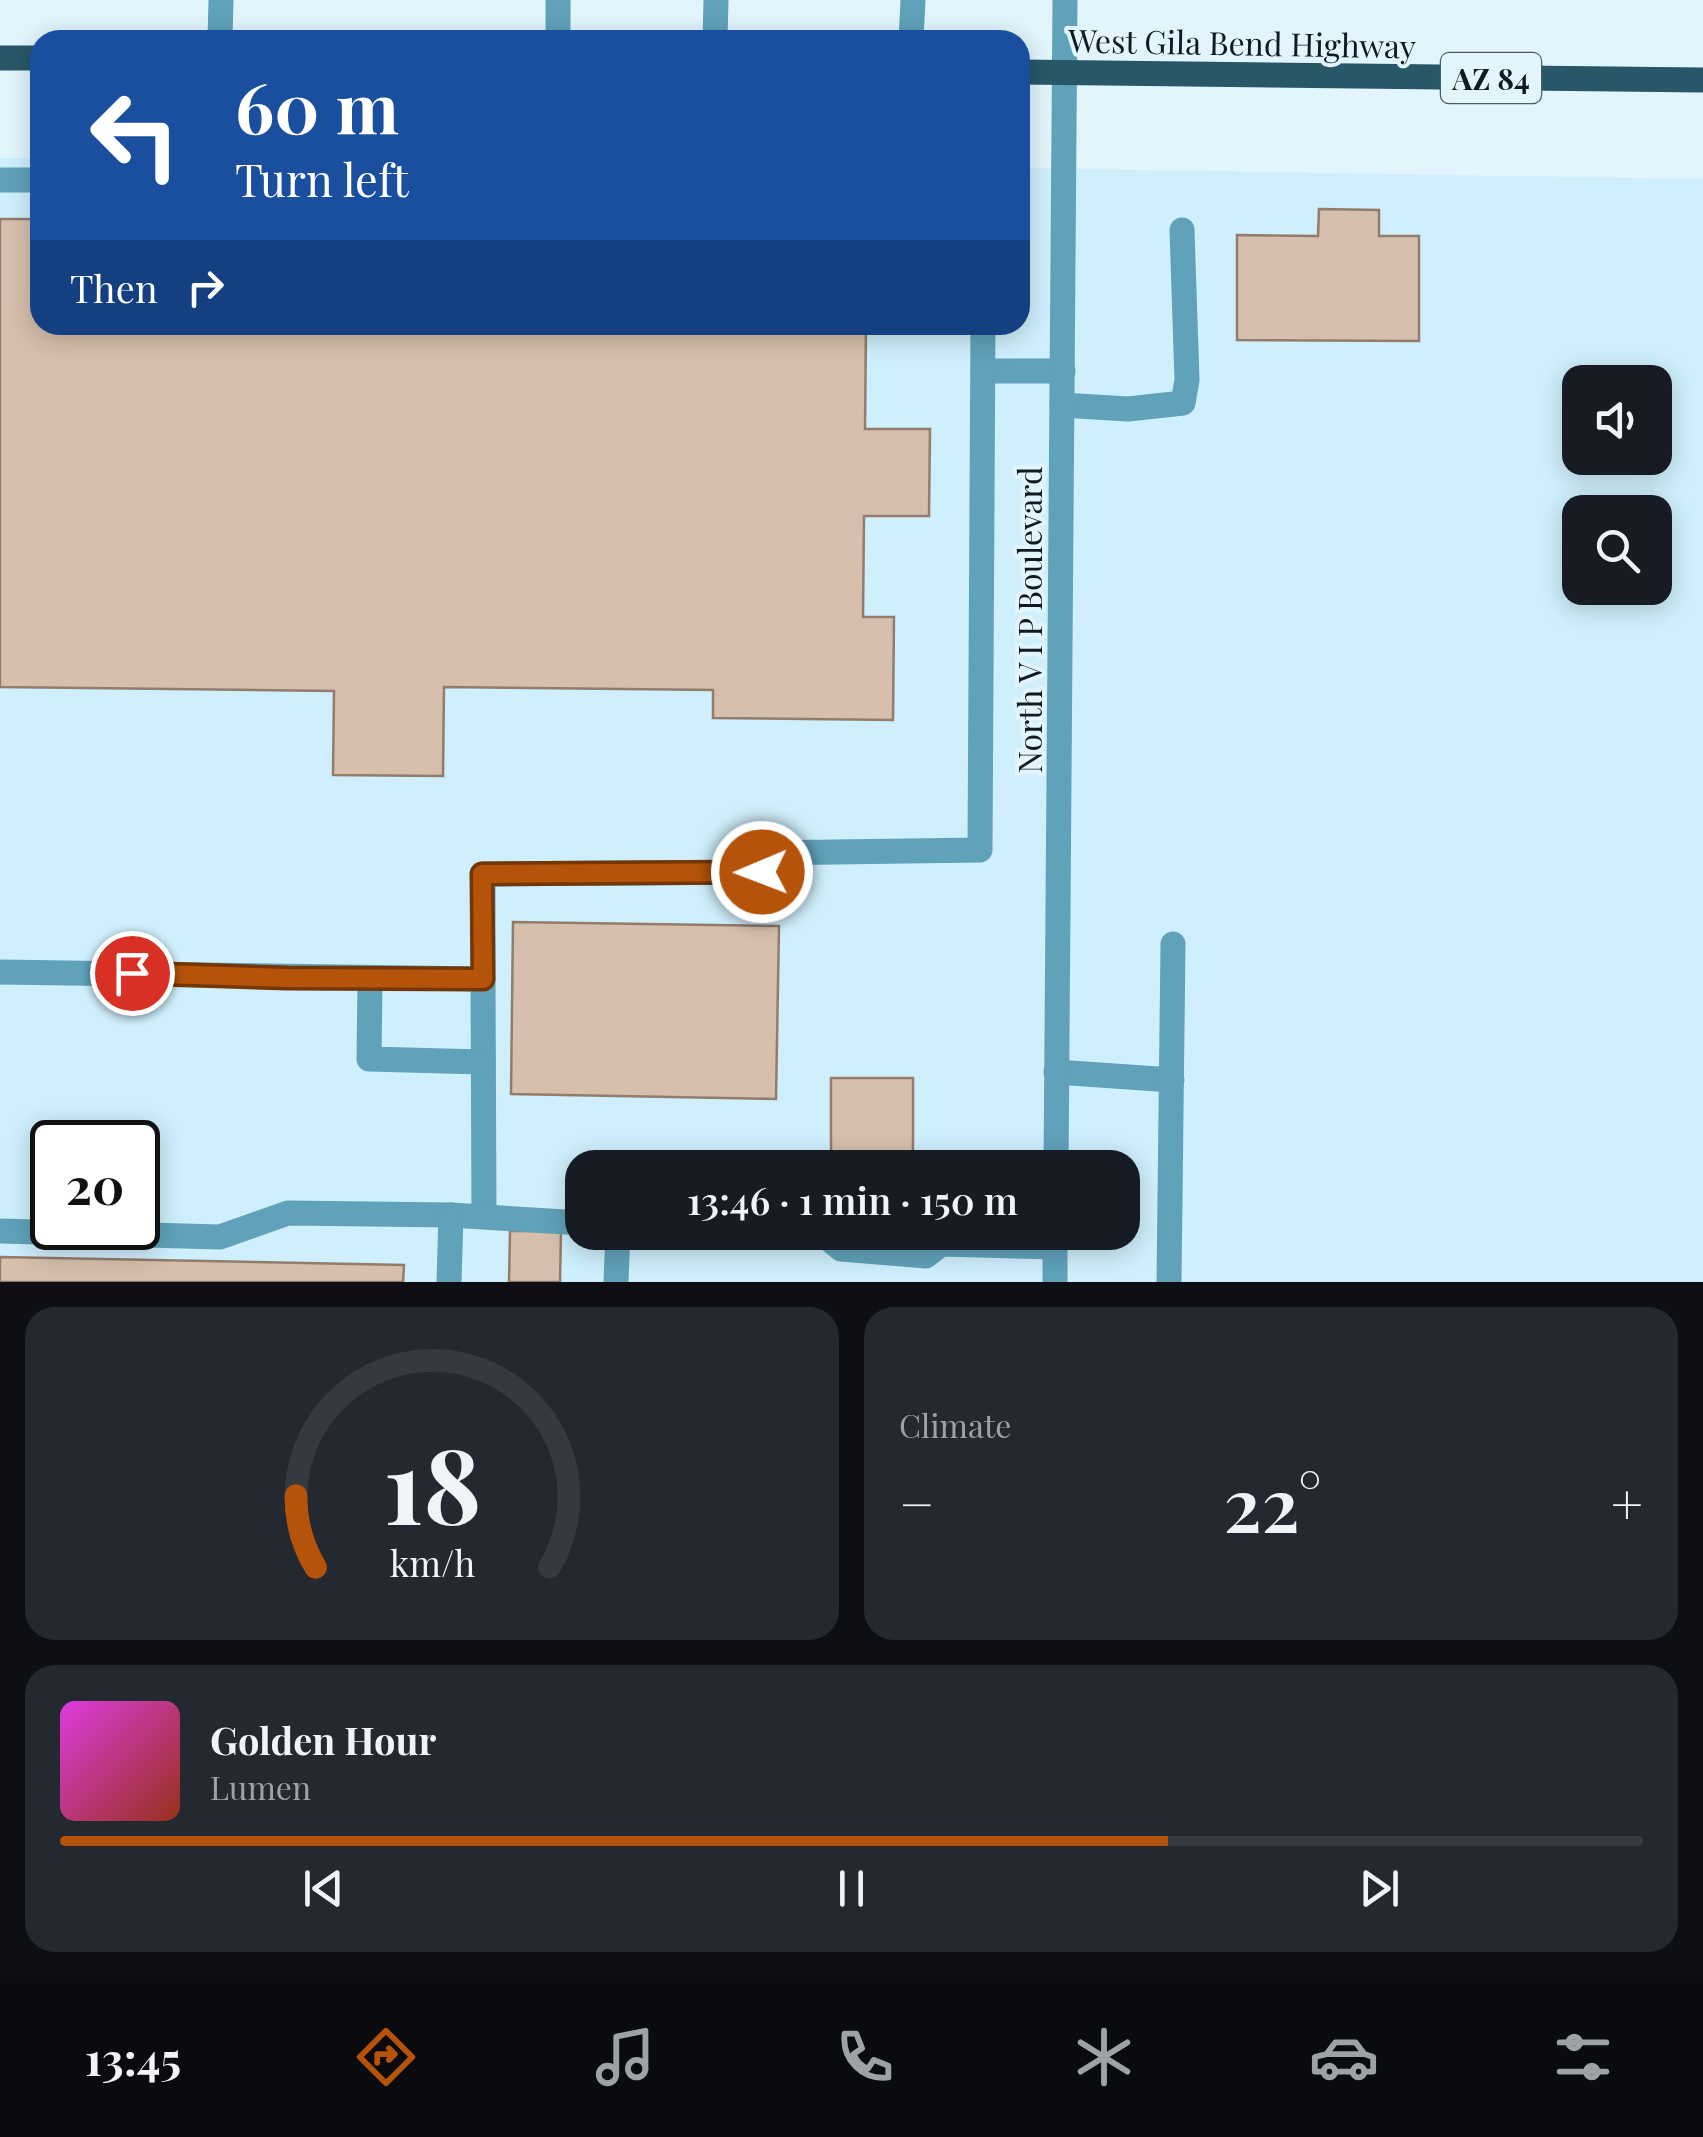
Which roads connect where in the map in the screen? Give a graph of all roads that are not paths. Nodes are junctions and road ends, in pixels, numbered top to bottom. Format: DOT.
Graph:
graph roads {
  1 [pos="221,0"];
  2 [pos="558,0"];
  3 [pos="716,0"];
  4 [pos="913,0"];
  5 [pos="1065,0"];
  6 [pos="220,30"];
  7 [pos="558,30"];
  8 [pos="715,30"];
  9 [pos="912,30"];
  10 [pos="0,58"];
  11 [pos="30,58"];
  12 [pos="1030,72"];
  13 [pos="1066,73"];
  14 [pos="1703,80"];
  15 [pos="0,180"];
  16 [pos="30,180"];
  17 [pos="1182,230"];
  18 [pos="983,335"];
  19 [pos="983,371"];
  20 [pos="1063,371"];
  21 [pos="1062,404"];
  22 [pos="1173,944"];
  23 [pos="0,972"];
  24 [pos="483,979"];
  25 [pos="370,980"];
  26 [pos="483,1062"];
  27 [pos="1056,1072"];
  28 [pos="1172,1080"];
  29 [pos="1056,1150"];
  30 [pos="451,1214"];
  31 [pos="484,1216"];
  32 [pos="565,1221"];
  33 [pos="0,1231"];
  34 [pos="617,1250"];
  35 [pos="862,1250"];
  36 [pos="930,1250"];
  37 [pos="1055,1250"];
  38 [pos="448,1282"];
  39 [pos="616,1282"];
  40 [pos="1054,1282"];
  41 [pos="1169,1282"];
  1 -- 6 [label="street"];
  2 -- 7 [label="street"];
  3 -- 8 [label="street"];
  4 -- 9 [label="street"];
  5 -- 13 [label="street, North V I P Boulevard"];
  10 -- 11 [label="main road"];
  12 -- 13 [label="main road, West Gila Bend Highway / AZ 84"];
  13 -- 14 [label="main road, West Gila Bend Highway / AZ 84"];
  13 -- 20 [label="street, North V I P Boulevard"];
  15 -- 16 [label="street"];
  17 -- 21 [label="street"];
  18 -- 19 [label="street"];
  19 -- 20 [label="street"];
  19 -- 24 [label="street"];
  20 -- 21 [label="street, North V I P Boulevard"];
  21 -- 27 [label="street, North V I P Boulevard"];
  22 -- 28 [label="street"];
  23 -- 25 [label="street"];
  24 -- 25 [label="street"];
  24 -- 26 [label="street"];
  25 -- 26 [label="street"];
  26 -- 31 [label="street"];
  27 -- 28 [label="street"];
  27 -- 29 [label="street, North V I P Boulevard"];
  28 -- 41 [label="street"];
  30 -- 31 [label="street"];
  30 -- 33 [label="street"];
  30 -- 38 [label="street"];
  31 -- 32 [label="street"];
  34 -- 39 [label="street"];
  35 -- 36 [label="street"];
  37 -- 40 [label="street"];
}
